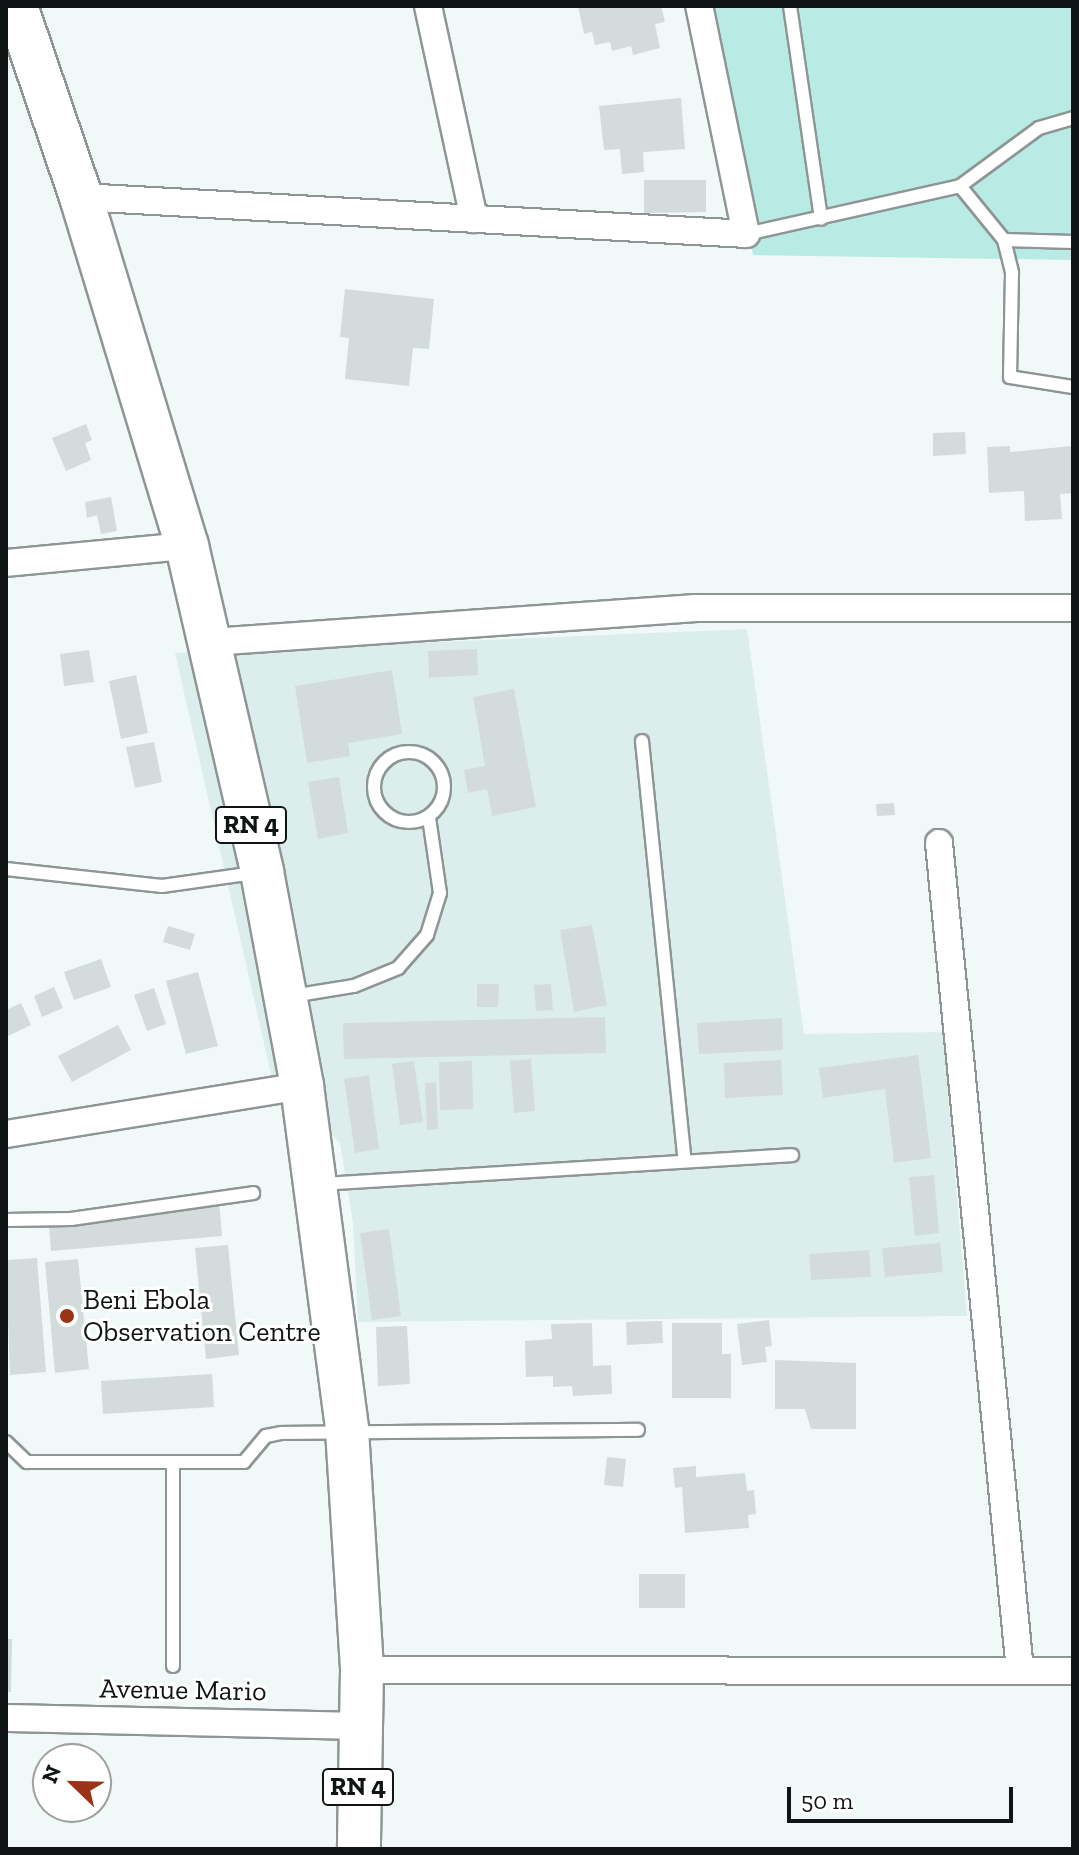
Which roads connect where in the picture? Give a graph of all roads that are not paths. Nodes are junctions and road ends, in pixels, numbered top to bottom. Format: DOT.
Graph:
graph roads {
  1 [pos="16,6"];
  2 [pos="428,6"];
  3 [pos="699,6"];
  4 [pos="790,6"];
  5 [pos="1073,118"];
  6 [pos="960,186"];
  7 [pos="81,197"];
  8 [pos="474,219"];
  9 [pos="821,219"];
  10 [pos="746,234"];
  11 [pos="1004,240"];
  12 [pos="1073,242"];
  13 [pos="1073,387"];
  14 [pos="187,546"];
  15 [pos="6,563"];
  16 [pos="1073,608"];
  17 [pos="210,642"];
  18 [pos="642,741"];
  19 [pos="429,818"];
  20 [pos="939,843"];
  21 [pos="6,869"];
  22 [pos="262,872"];
  23 [pos="285,997"];
  24 [pos="302,1086"];
  25 [pos="6,1134"];
  26 [pos="792,1155"];
  27 [pos="685,1161"];
  28 [pos="318,1184"];
  29 [pos="253,1193"];
  30 [pos="6,1220"];
  31 [pos="347,1430"];
  32 [pos="638,1430"];
  33 [pos="6,1442"];
  34 [pos="173,1462"];
  35 [pos="173,1666"];
  36 [pos="362,1670"];
  37 [pos="1020,1670"];
  38 [pos="1073,1671"];
  39 [pos="6,1718"];
  40 [pos="358,1726"];
  41 [pos="359,1849"];
  1 -- 7 [label="highway, RN 4"];
  2 -- 8 [label="street"];
  3 -- 10 [label="street"];
  4 -- 9 [label="lane"];
  5 -- 6 [label="lane"];
  6 -- 9 [label="lane"];
  6 -- 11 [label="lane"];
  7 -- 8 [label="street"];
  7 -- 14 [label="highway, RN 4"];
  8 -- 10 [label="street"];
  9 -- 10 [label="lane"];
  11 -- 12 [label="lane"];
  11 -- 13 [label="lane"];
  14 -- 15 [label="street"];
  14 -- 17 [label="highway, RN 4"];
  16 -- 17 [label="street"];
  17 -- 22 [label="highway, RN 4"];
  18 -- 27 [label="lane"];
  19 -- 19 [label="lane"];
  19 -- 23 [label="lane"];
  20 -- 37 [label="street"];
  21 -- 22 [label="lane"];
  22 -- 23 [label="highway, RN 4"];
  23 -- 24 [label="highway, RN 4"];
  24 -- 25 [label="street"];
  24 -- 28 [label="highway, RN 4"];
  26 -- 27 [label="lane"];
  27 -- 28 [label="lane"];
  28 -- 31 [label="highway, RN 4"];
  29 -- 30 [label="lane"];
  31 -- 32 [label="lane"];
  31 -- 34 [label="lane"];
  31 -- 36 [label="highway, RN 4"];
  33 -- 34 [label="lane"];
  34 -- 35 [label="lane"];
  36 -- 37 [label="street"];
  36 -- 40 [label="highway, RN 4"];
  37 -- 38 [label="street"];
  39 -- 40 [label="street, Avenue Mario"];
  40 -- 41 [label="highway, RN 4"];
}
